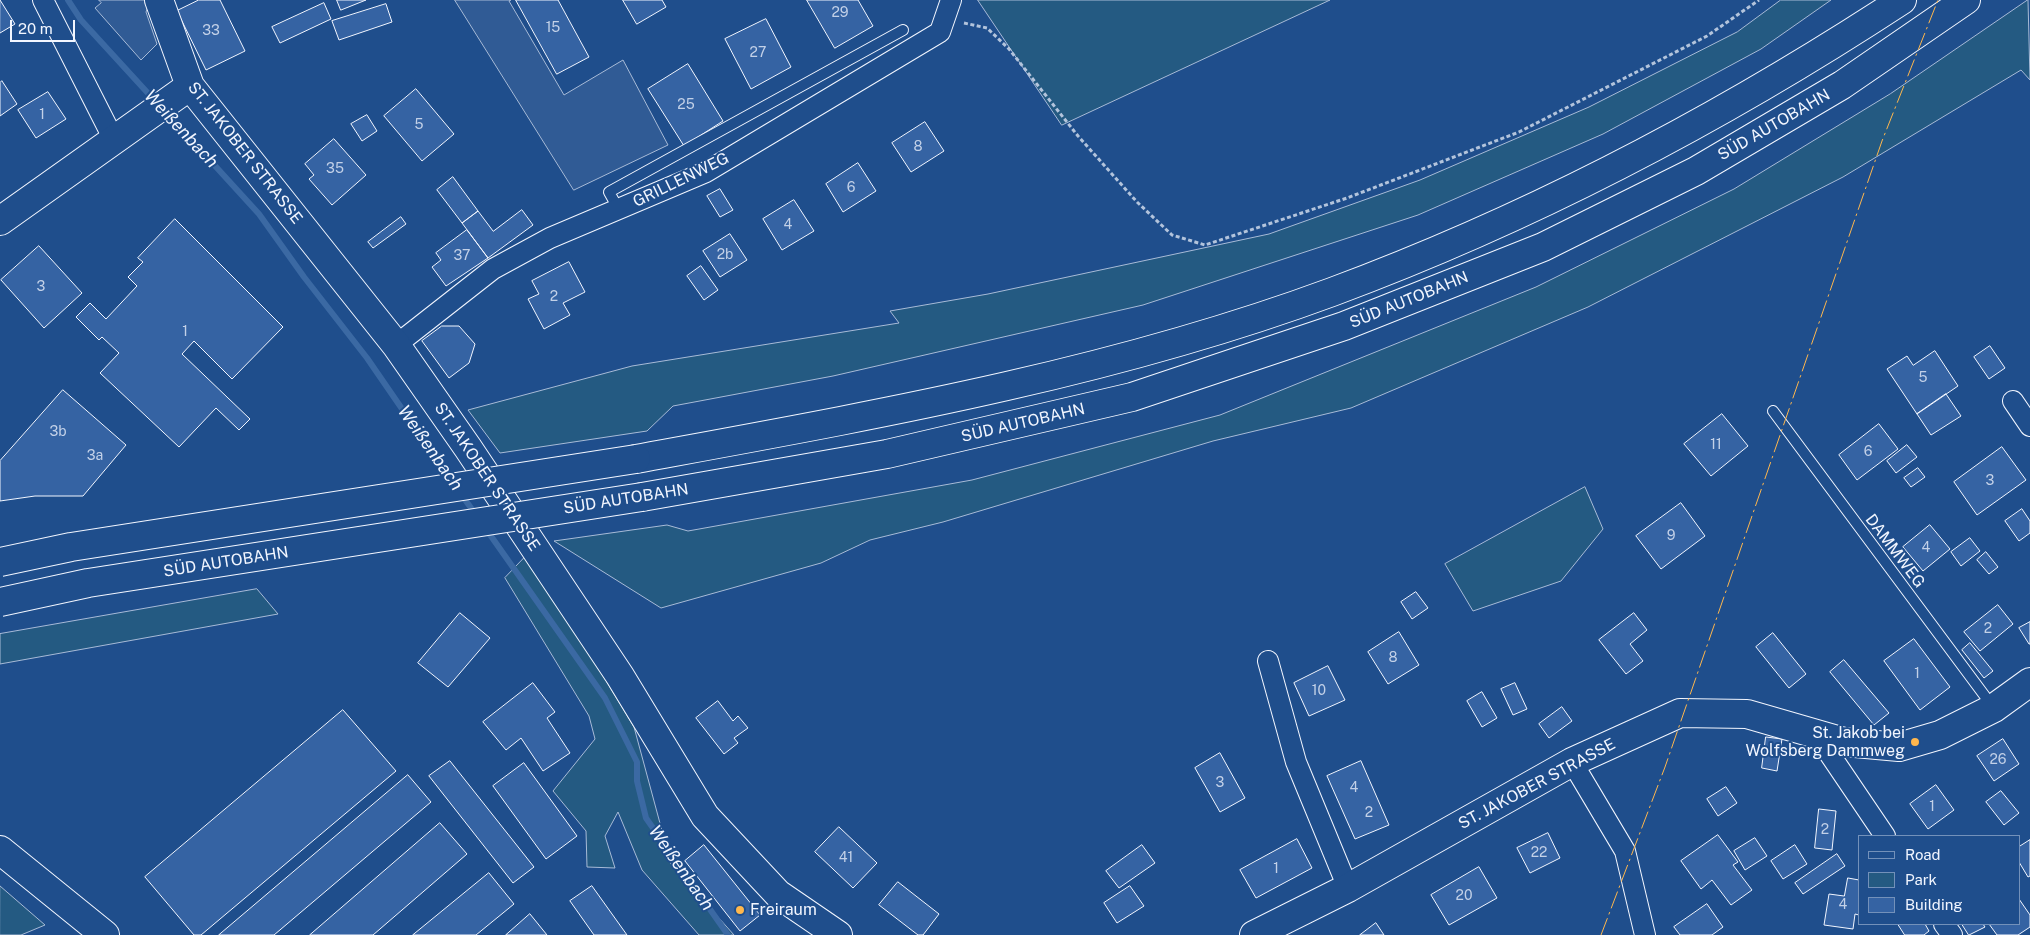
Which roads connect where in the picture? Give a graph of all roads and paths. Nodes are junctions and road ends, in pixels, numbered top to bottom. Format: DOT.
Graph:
graph roads {
  1 [pos="43,0"];
  2 [pos="159,0"];
  3 [pos="951,0"];
  4 [pos="1759,0"];
  5 [pos="1902,0"];
  6 [pos="1966,0"];
  7 [pos="903,30"];
  8 [pos="940,32"];
  9 [pos="190,86"];
  10 [pos="114,140"];
  11 [pos="619,210"];
  12 [pos="0,221"];
  13 [pos="396,345"];
  14 [pos="2013,401"];
  15 [pos="1772,411"];
  16 [pos="2030,426"];
  17 [pos="0,562"];
  18 [pos="0,602"];
  19 [pos="1268,662"];
  20 [pos="2030,682"];
  21 [pos="1994,708"];
  22 [pos="1816,734"];
  23 [pos="1572,762"];
  24 [pos="1884,835"];
  25 [pos="0,850"];
  26 [pos="1348,888"];
  27 [pos="105,935"];
  28 [pos="838,935"];
  29 [pos="1254,935"];
  30 [pos="1645,935"];
  1 -- 10 [label="street"];
  2 -- 9 [label="main road, ST. JAKOBER STRASSE"];
  3 -- 8 [label="street"];
  4 -- 8 [label="path"];
  5 -- 17 [label="main road, bridge"];
  6 -- 18 [label="main road, SÜD AUTOBAHN, bridge"];
  7 -- 11 [label="lane"];
  8 -- 11 [label="street, GRILLENWEG"];
  9 -- 10 [label="main road"];
  9 -- 13 [label="main road, ST. JAKOBER STRASSE"];
  10 -- 12 [label="main road"];
  11 -- 13 [label="street, GRILLENWEG"];
  13 -- 28 [label="main road, ST. JAKOBER STRASSE"];
  14 -- 16 [label="street"];
  15 -- 21 [label="lane, DAMMWEG"];
  19 -- 26 [label="street"];
  20 -- 21 [label="main road, ST. JAKOBER STRASSE"];
  21 -- 22 [label="main road, ST. JAKOBER STRASSE"];
  22 -- 23 [label="main road, ST. JAKOBER STRASSE"];
  22 -- 24 [label="street"];
  23 -- 26 [label="main road, ST. JAKOBER STRASSE"];
  23 -- 30 [label="street"];
  25 -- 27 [label="main road"];
  26 -- 29 [label="main road, ST. JAKOBER STRASSE"];
}
